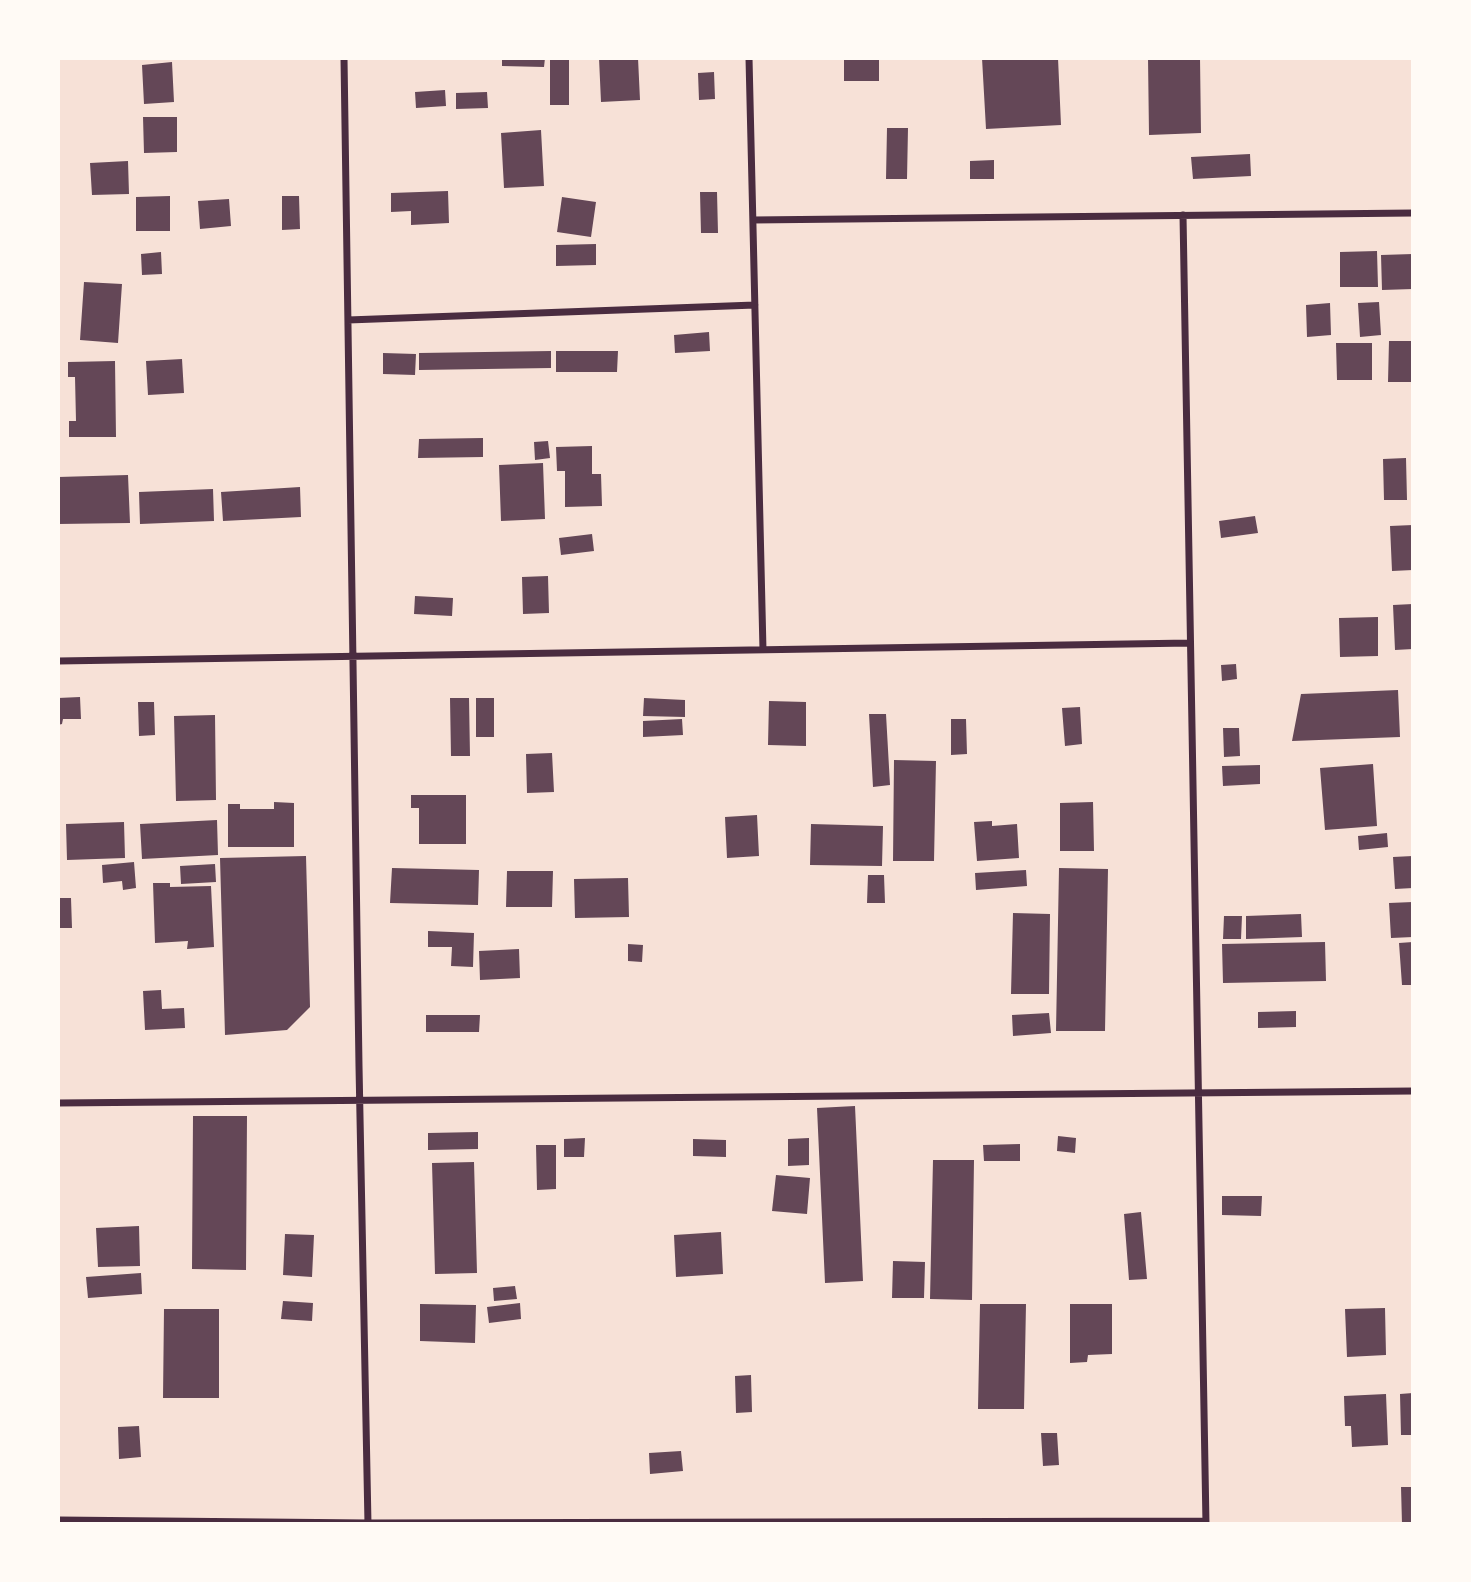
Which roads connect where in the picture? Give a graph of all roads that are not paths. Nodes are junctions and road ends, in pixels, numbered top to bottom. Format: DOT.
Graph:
graph roads {
  1 [pos="344,58"];
  2 [pos="749,58"];
  3 [pos="1413,214"];
  4 [pos="1183,215"];
  5 [pos="753,220"];
  6 [pos="755,305"];
  7 [pos="348,320"];
  8 [pos="1191,643"];
  9 [pos="763,650"];
  10 [pos="354,656"];
  11 [pos="58,661"];
  12 [pos="1413,1091"];
  13 [pos="1198,1093"];
  14 [pos="360,1100"];
  15 [pos="58,1103"];
  16 [pos="58,1520"];
  17 [pos="786,1523"];
  18 [pos="1206,1523"];
  19 [pos="368,1524"];
  1 -- 7 [label="street"];
  2 -- 5 [label="street"];
  3 -- 4 [label="street"];
  4 -- 5 [label="street"];
  4 -- 8 [label="street"];
  5 -- 6 [label="street"];
  6 -- 7 [label="street"];
  6 -- 9 [label="street"];
  7 -- 10 [label="street"];
  8 -- 9 [label="street"];
  8 -- 13 [label="street"];
  9 -- 10 [label="street"];
  10 -- 11 [label="street"];
  10 -- 14 [label="street"];
  12 -- 13 [label="street"];
  13 -- 14 [label="street"];
  13 -- 18 [label="street"];
  14 -- 15 [label="street"];
  14 -- 19 [label="street"];
  16 -- 19 [label="street"];
  17 -- 18 [label="street"];
  17 -- 19 [label="street"];
}
